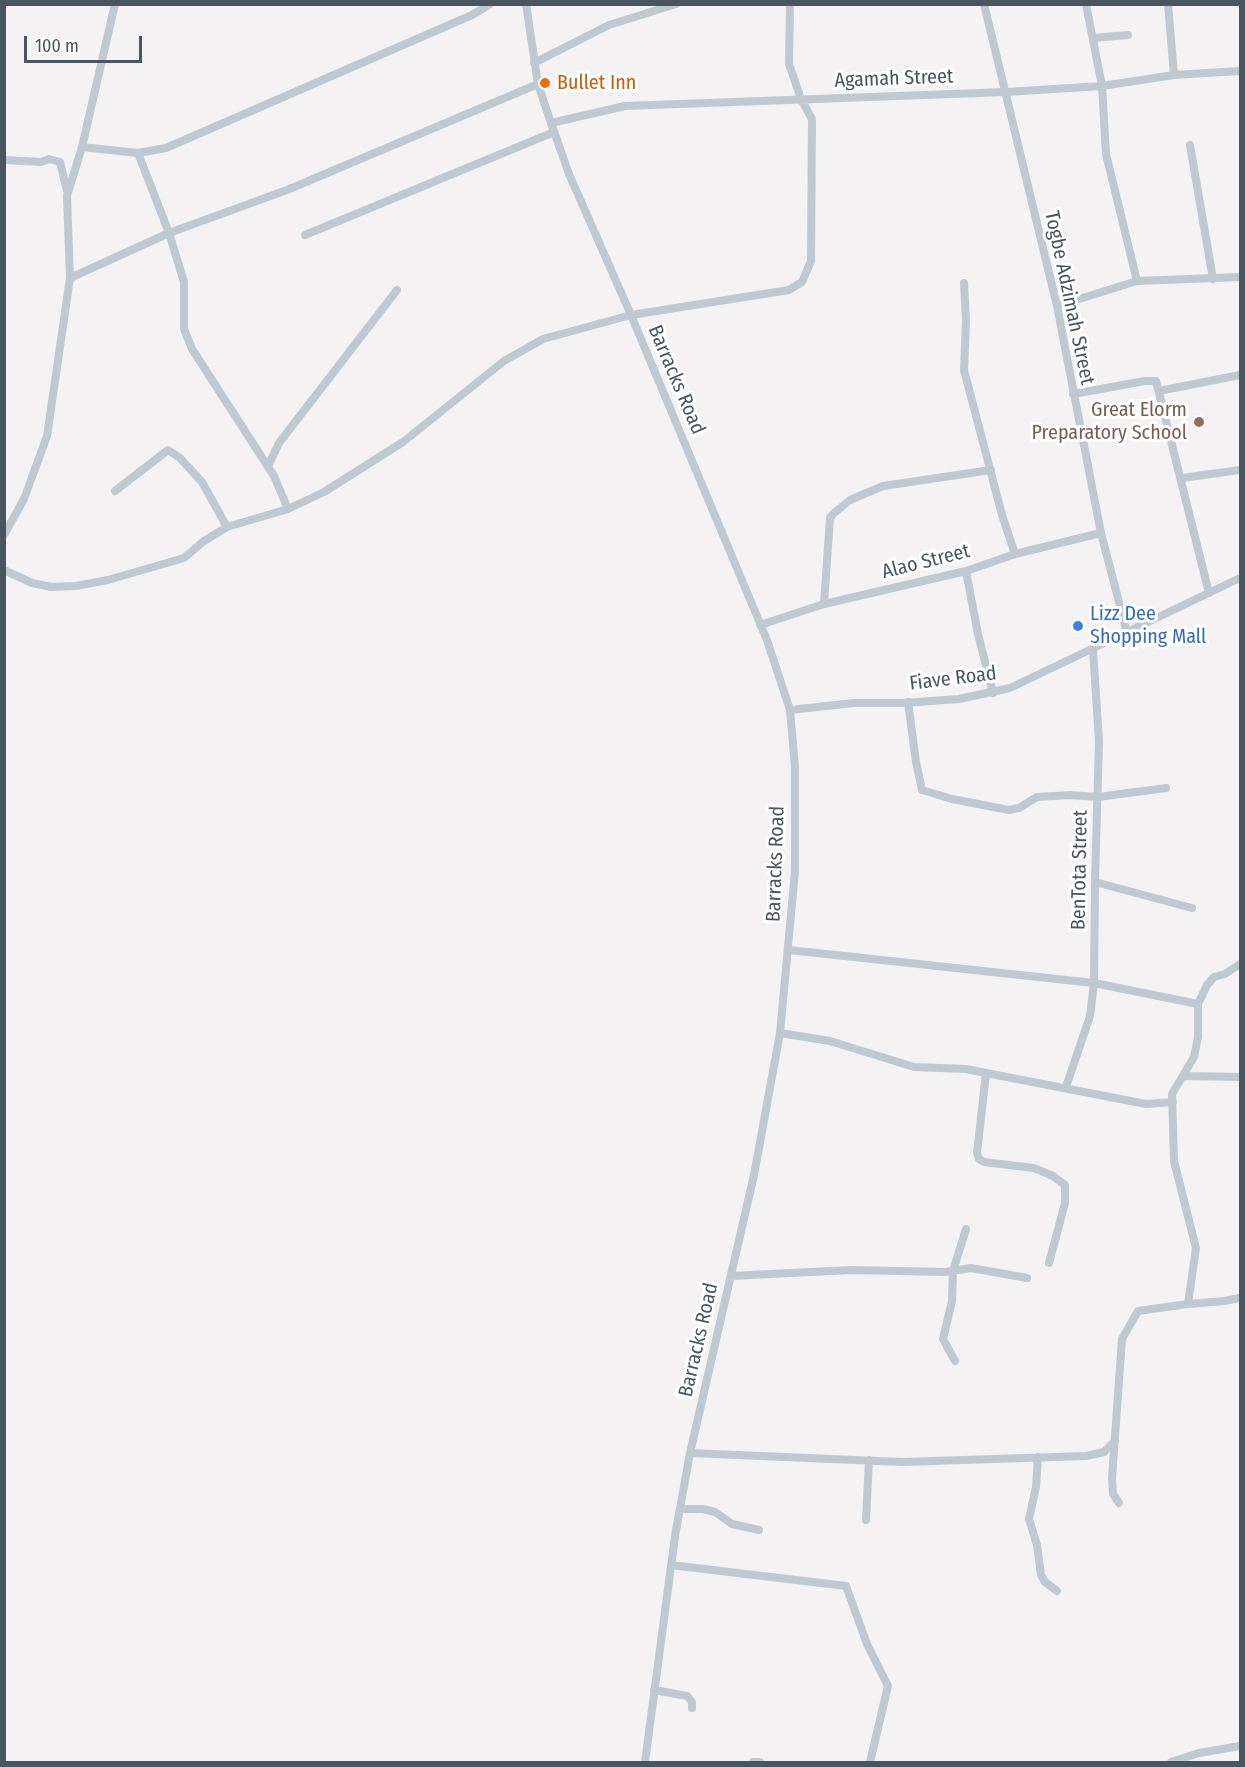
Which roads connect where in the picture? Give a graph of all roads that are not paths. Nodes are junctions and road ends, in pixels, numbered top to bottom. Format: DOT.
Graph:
graph roads {
  1 [pos="115,4"];
  2 [pos="490,4"];
  3 [pos="526,4"];
  4 [pos="676,4"];
  5 [pos="790,4"];
  6 [pos="984,4"];
  7 [pos="1086,4"];
  8 [pos="1168,4"];
  9 [pos="1128,35"];
  10 [pos="1093,38"];
  11 [pos="534,63"];
  12 [pos="1240,71"];
  13 [pos="1174,75"];
  14 [pos="538,84"];
  15 [pos="1102,86"];
  16 [pos="1006,92"];
  17 [pos="801,99"];
  18 [pos="552,128"];
  19 [pos="1190,145"];
  20 [pos="82,147"];
  21 [pos="138,153"];
  22 [pos="4,160"];
  23 [pos="67,196"];
  24 [pos="169,233"];
  25 [pos="305,235"];
  26 [pos="1240,277"];
  27 [pos="70,278"];
  28 [pos="1213,279"];
  29 [pos="1137,281"];
  30 [pos="964,283"];
  31 [pos="397,290"];
  32 [pos="1057,306"];
  33 [pos="631,315"];
  34 [pos="1240,375"];
  35 [pos="1159,391"];
  36 [pos="1073,394"];
  37 [pos="268,466"];
  38 [pos="991,470"];
  39 [pos="1240,470"];
  40 [pos="1182,478"];
  41 [pos="116,491"];
  42 [pos="288,509"];
  43 [pos="227,527"];
  44 [pos="1101,533"];
  45 [pos="4,536"];
  46 [pos="1015,554"];
  47 [pos="4,570"];
  48 [pos="966,571"];
  49 [pos="1240,578"];
  50 [pos="1209,593"];
  51 [pos="824,604"];
  52 [pos="760,626"];
  53 [pos="1127,633"];
  54 [pos="1093,650"];
  55 [pos="993,693"];
  56 [pos="908,702"];
  57 [pos="790,710"];
  58 [pos="1166,788"];
  59 [pos="1098,797"];
  60 [pos="1095,882"];
  61 [pos="1192,908"];
  62 [pos="789,950"];
  63 [pos="1240,964"];
  64 [pos="1094,983"];
  65 [pos="1198,1004"];
  66 [pos="780,1033"];
  67 [pos="986,1073"];
  68 [pos="1184,1076"];
  69 [pos="1240,1077"];
  70 [pos="1066,1087"];
  71 [pos="1173,1102"];
  72 [pos="966,1229"];
  73 [pos="1049,1263"];
  74 [pos="954,1271"];
  75 [pos="731,1275"];
  76 [pos="1027,1278"];
  77 [pos="1240,1298"];
  78 [pos="1188,1304"];
  79 [pos="955,1361"];
  80 [pos="1115,1441"];
  81 [pos="690,1453"];
  82 [pos="1038,1457"];
  83 [pos="869,1460"];
  84 [pos="1119,1503"];
  85 [pos="680,1509"];
  86 [pos="866,1520"];
  87 [pos="759,1530"];
  88 [pos="671,1565"];
  89 [pos="1057,1591"];
  90 [pos="654,1690"];
  91 [pos="692,1708"];
  92 [pos="1240,1746"];
  93 [pos="1185,1760"];
  94 [pos="645,1762"];
  95 [pos="753,1762"];
  96 [pos="760,1762"];
  97 [pos="870,1762"];
  98 [pos="1170,1762"];
  1 -- 20 [label="street"];
  2 -- 21 [label="street"];
  3 -- 11 [label="street, Barracks Road"];
  4 -- 11 [label="street"];
  5 -- 17 [label="street"];
  6 -- 16 [label="street, Togbe Adzimah Street"];
  7 -- 10 [label="street"];
  8 -- 13 [label="street"];
  9 -- 10 [label="street"];
  10 -- 15 [label="street"];
  11 -- 14 [label="street, Barracks Road"];
  12 -- 13 [label="street, Agamah Street"];
  13 -- 15 [label="street, Agamah Street"];
  14 -- 18 [label="street, Barracks Road"];
  14 -- 24 [label="street"];
  15 -- 16 [label="street, Agamah Street"];
  15 -- 29 [label="street"];
  16 -- 17 [label="street, Agamah Street"];
  16 -- 32 [label="street, Togbe Adzimah Street"];
  17 -- 18 [label="street, Agamah Street"];
  17 -- 33 [label="street"];
  18 -- 25 [label="street, Agamah Street"];
  18 -- 33 [label="street, Barracks Road"];
  19 -- 28 [label="street"];
  20 -- 21 [label="street"];
  20 -- 23 [label="street"];
  21 -- 24 [label="street"];
  22 -- 23 [label="street"];
  23 -- 27 [label="street"];
  24 -- 27 [label="street"];
  24 -- 37 [label="street"];
  26 -- 28 [label="street"];
  27 -- 45 [label="street"];
  28 -- 29 [label="street"];
  29 -- 32 [label="street"];
  30 -- 38 [label="street"];
  31 -- 37 [label="street"];
  32 -- 36 [label="street, Togbe Adzimah Street"];
  33 -- 42 [label="street"];
  33 -- 52 [label="street, Barracks Road"];
  34 -- 35 [label="street"];
  35 -- 36 [label="street"];
  35 -- 40 [label="street"];
  36 -- 44 [label="street, Togbe Adzimah Street"];
  37 -- 42 [label="street"];
  38 -- 46 [label="street"];
  38 -- 51 [label="street"];
  39 -- 40 [label="street"];
  40 -- 50 [label="street"];
  41 -- 43 [label="street"];
  42 -- 43 [label="street"];
  43 -- 47 [label="street"];
  44 -- 46 [label="street, Alao Street"];
  44 -- 53 [label="street, Togbe Adzimah Street"];
  46 -- 48 [label="street, Alao Street"];
  48 -- 51 [label="street, Alao Street"];
  48 -- 55 [label="street"];
  49 -- 50 [label="street, Fiave Road"];
  50 -- 53 [label="street, Fiave Road"];
  51 -- 52 [label="street, Alao Street"];
  52 -- 57 [label="street, Barracks Road"];
  53 -- 54 [label="street, Fiave Road"];
  54 -- 55 [label="street, Fiave Road"];
  54 -- 59 [label="street, BenTota Street"];
  55 -- 56 [label="street, Fiave Road"];
  56 -- 57 [label="street, Fiave Road"];
  56 -- 59 [label="street"];
  57 -- 62 [label="street, Barracks Road"];
  58 -- 59 [label="street"];
  59 -- 60 [label="street, BenTota Street"];
  60 -- 61 [label="street"];
  60 -- 64 [label="street, BenTota Street"];
  62 -- 64 [label="street"];
  62 -- 66 [label="street, Barracks Road"];
  63 -- 65 [label="street"];
  64 -- 65 [label="street"];
  64 -- 70 [label="street, BenTota Street"];
  65 -- 68 [label="street"];
  66 -- 67 [label="street"];
  66 -- 75 [label="street, Barracks Road"];
  67 -- 70 [label="street"];
  67 -- 73 [label="street"];
  68 -- 69 [label="street"];
  68 -- 71 [label="street"];
  70 -- 71 [label="street"];
  71 -- 78 [label="street"];
  72 -- 74 [label="street"];
  74 -- 75 [label="street"];
  74 -- 76 [label="street"];
  74 -- 79 [label="street"];
  75 -- 81 [label="street, Barracks Road"];
  77 -- 78 [label="street"];
  78 -- 80 [label="street"];
  80 -- 82 [label="street"];
  80 -- 84 [label="street"];
  81 -- 83 [label="street"];
  81 -- 85 [label="street, Barracks Road"];
  82 -- 83 [label="street"];
  82 -- 89 [label="street"];
  83 -- 86 [label="street"];
  85 -- 87 [label="street"];
  85 -- 88 [label="street, Barracks Road"];
  88 -- 90 [label="street, Barracks Road"];
  88 -- 97 [label="street"];
  90 -- 91 [label="street"];
  90 -- 94 [label="street, Barracks Road"];
  92 -- 93 [label="street"];
  93 -- 98 [label="street"];
  95 -- 96 [label="street"];
}
